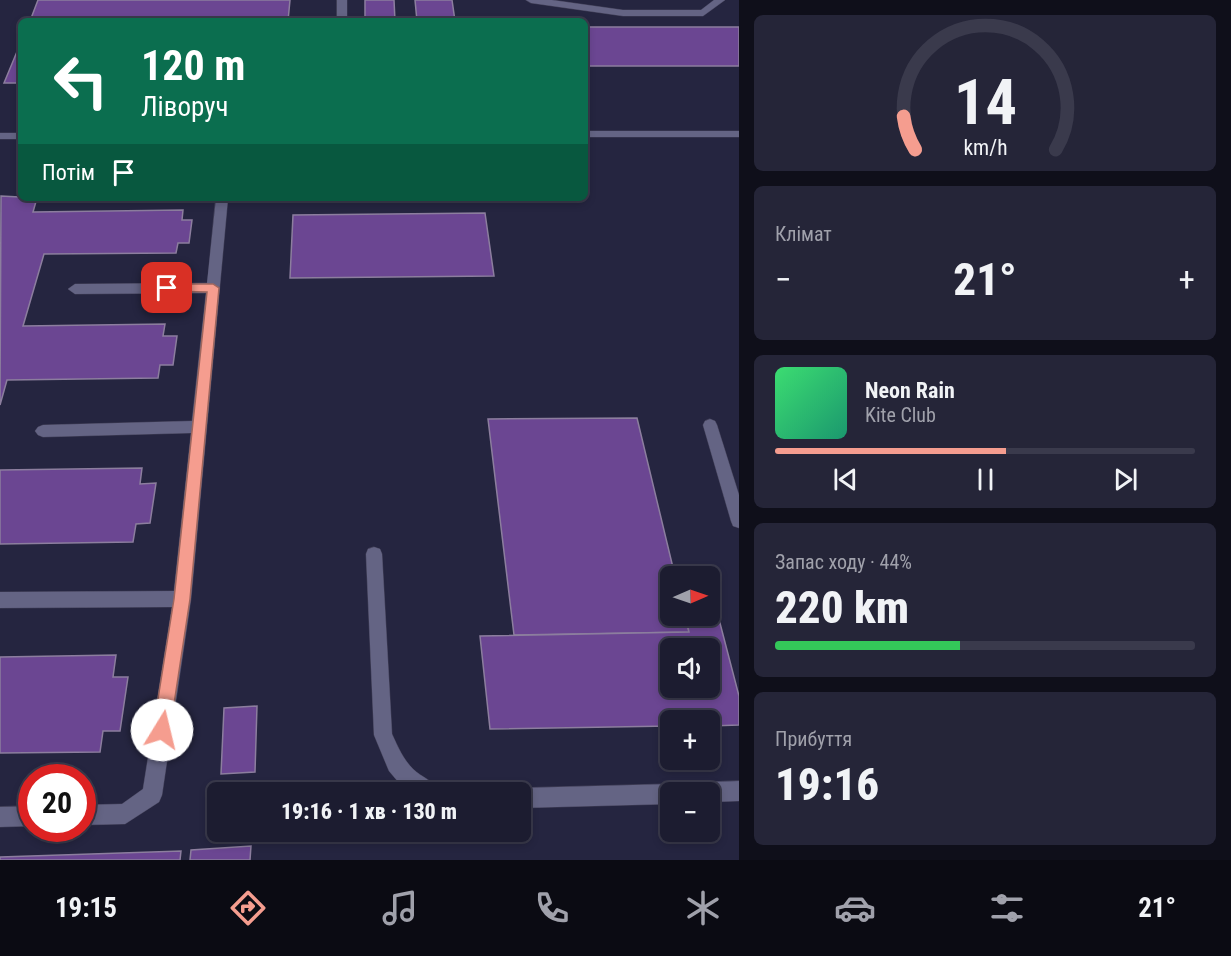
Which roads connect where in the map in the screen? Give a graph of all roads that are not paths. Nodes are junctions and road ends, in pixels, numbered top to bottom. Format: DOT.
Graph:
graph roads {
  1 [pos="342,0"];
  2 [pos="531,0"];
  3 [pos="720,0"];
  4 [pos="342,18"];
  5 [pos="588,134"];
  6 [pos="739,134"];
  7 [pos="0,136"];
  8 [pos="18,136"];
  9 [pos="222,201"];
  10 [pos="213,288"];
  11 [pos="75,289"];
  12 [pos="710,425"];
  13 [pos="199,427"];
  14 [pos="43,431"];
  15 [pos="739,521"];
  16 [pos="374,554"];
  17 [pos="182,599"];
  18 [pos="0,600"];
  19 [pos="414,782"];
  20 [pos="739,791"];
  21 [pos="720,792"];
  22 [pos="660,794"];
  23 [pos="531,798"];
  24 [pos="96,815"];
  25 [pos="0,816"];
  26 [pos="18,816"];
  1 -- 4 [label="lane"];
  2 -- 3 [label="lane"];
  5 -- 6 [label="lane"];
  7 -- 8 [label="lane"];
  9 -- 10 [label="lane"];
  10 -- 11 [label="lane"];
  10 -- 13 [label="lane"];
  12 -- 15 [label="lane"];
  13 -- 14 [label="lane"];
  13 -- 17 [label="lane"];
  16 -- 19 [label="lane"];
  17 -- 18 [label="lane"];
  17 -- 24 [label="lane"];
  20 -- 21 [label="lane"];
  22 -- 23 [label="lane"];
  25 -- 26 [label="lane"];
}
